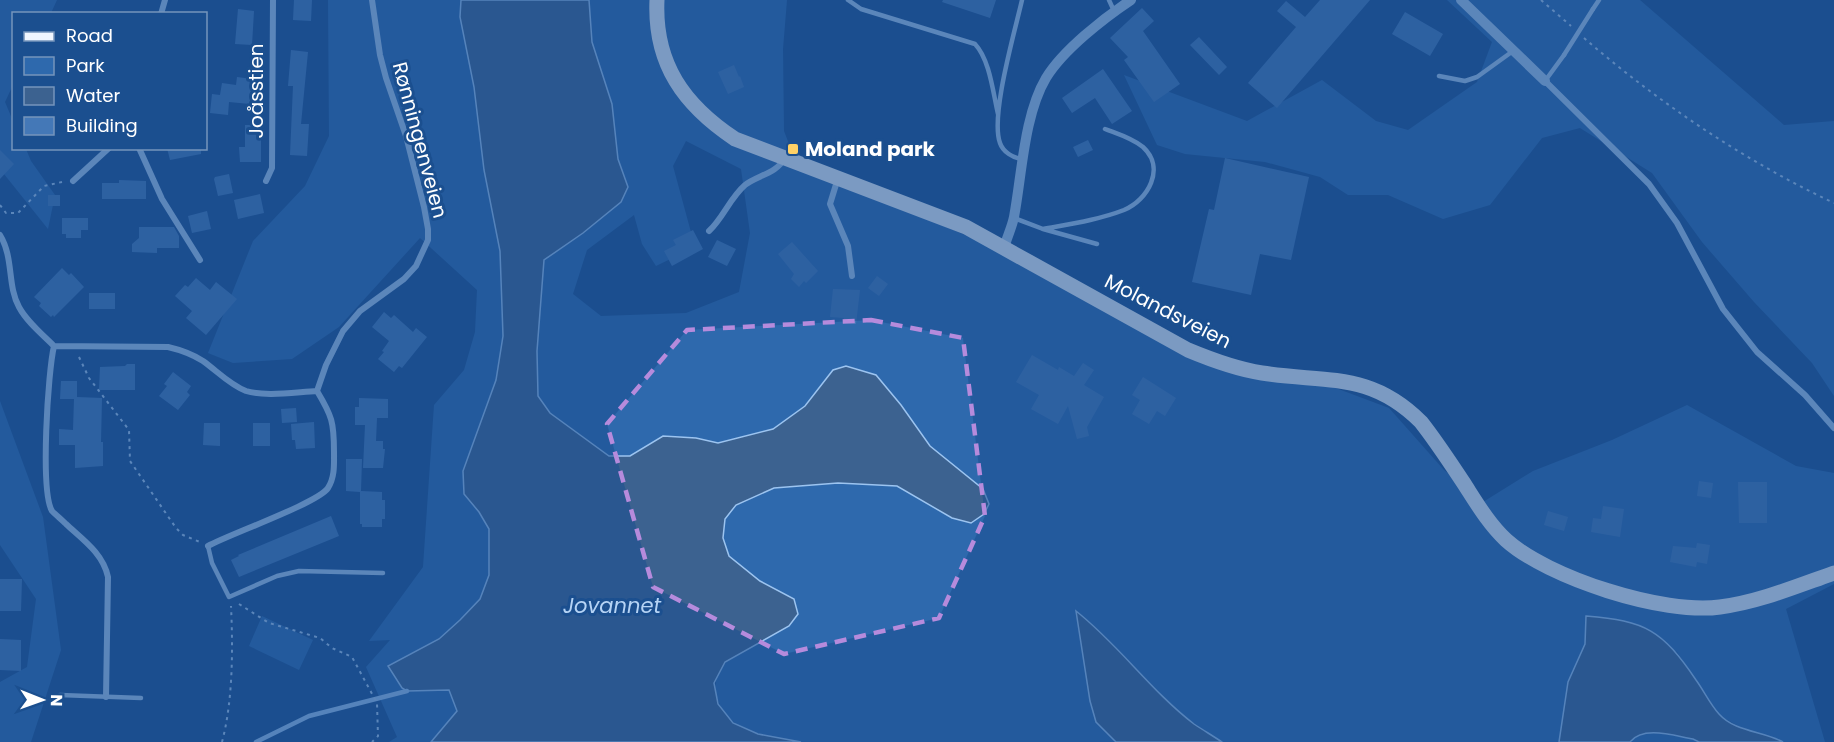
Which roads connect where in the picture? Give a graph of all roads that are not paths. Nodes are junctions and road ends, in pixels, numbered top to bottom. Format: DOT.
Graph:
graph roads {
  1 [pos="273,0"];
  2 [pos="372,0"];
  3 [pos="657,0"];
  4 [pos="848,0"];
  5 [pos="1022,0"];
  6 [pos="1109,0"];
  7 [pos="1131,0"];
  8 [pos="1461,0"];
  9 [pos="1599,0"];
  10 [pos="1114,11"];
  11 [pos="1513,51"];
  12 [pos="1439,76"];
  13 [pos="1545,81"];
  14 [pos="998,114"];
  15 [pos="1105,129"];
  16 [pos="107,150"];
  17 [pos="140,150"];
  18 [pos="785,159"];
  19 [pos="1022,159"];
  20 [pos="838,178"];
  21 [pos="73,181"];
  22 [pos="266,181"];
  23 [pos="1014,218"];
  24 [pos="1042,229"];
  25 [pos="709,231"];
  26 [pos="0,235"];
  27 [pos="1097,244"];
  28 [pos="1004,248"];
  29 [pos="201,260"];
  30 [pos="852,276"];
  31 [pos="54,346"];
  32 [pos="317,391"];
  33 [pos="1834,428"];
  34 [pos="208,546"];
  35 [pos="383,573"];
  36 [pos="1834,573"];
  37 [pos="60,695"];
  38 [pos="106,697"];
  39 [pos="141,698"];
  1 -- 22 [label="street, Joåsstien"];
  2 -- 32 [label="street, Rønningenveien"];
  3 -- 18 [label="main road, Molandsveien"];
  4 -- 14 [label="lane"];
  5 -- 14 [label="lane"];
  6 -- 10 [label="lane"];
  7 -- 10 [label="street"];
  8 -- 11 [label="street"];
  9 -- 13 [label="lane, bridge"];
  10 -- 19 [label="street"];
  11 -- 12 [label="lane"];
  11 -- 13 [label="street"];
  13 -- 33 [label="street"];
  14 -- 19 [label="lane"];
  15 -- 24 [label="lane"];
  16 -- 21 [label="street"];
  17 -- 29 [label="street"];
  18 -- 20 [label="main road, Molandsveien"];
  18 -- 25 [label="street"];
  19 -- 23 [label="street"];
  20 -- 28 [label="main road, Molandsveien"];
  20 -- 30 [label="street"];
  23 -- 24 [label="lane"];
  23 -- 28 [label="street"];
  24 -- 27 [label="lane"];
  26 -- 31 [label="street"];
  28 -- 36 [label="main road, Molandsveien"];
  31 -- 32 [label="street"];
  31 -- 38 [label="street"];
  32 -- 34 [label="street"];
  34 -- 35 [label="lane"];
  37 -- 38 [label="lane"];
  38 -- 39 [label="lane"];
}
